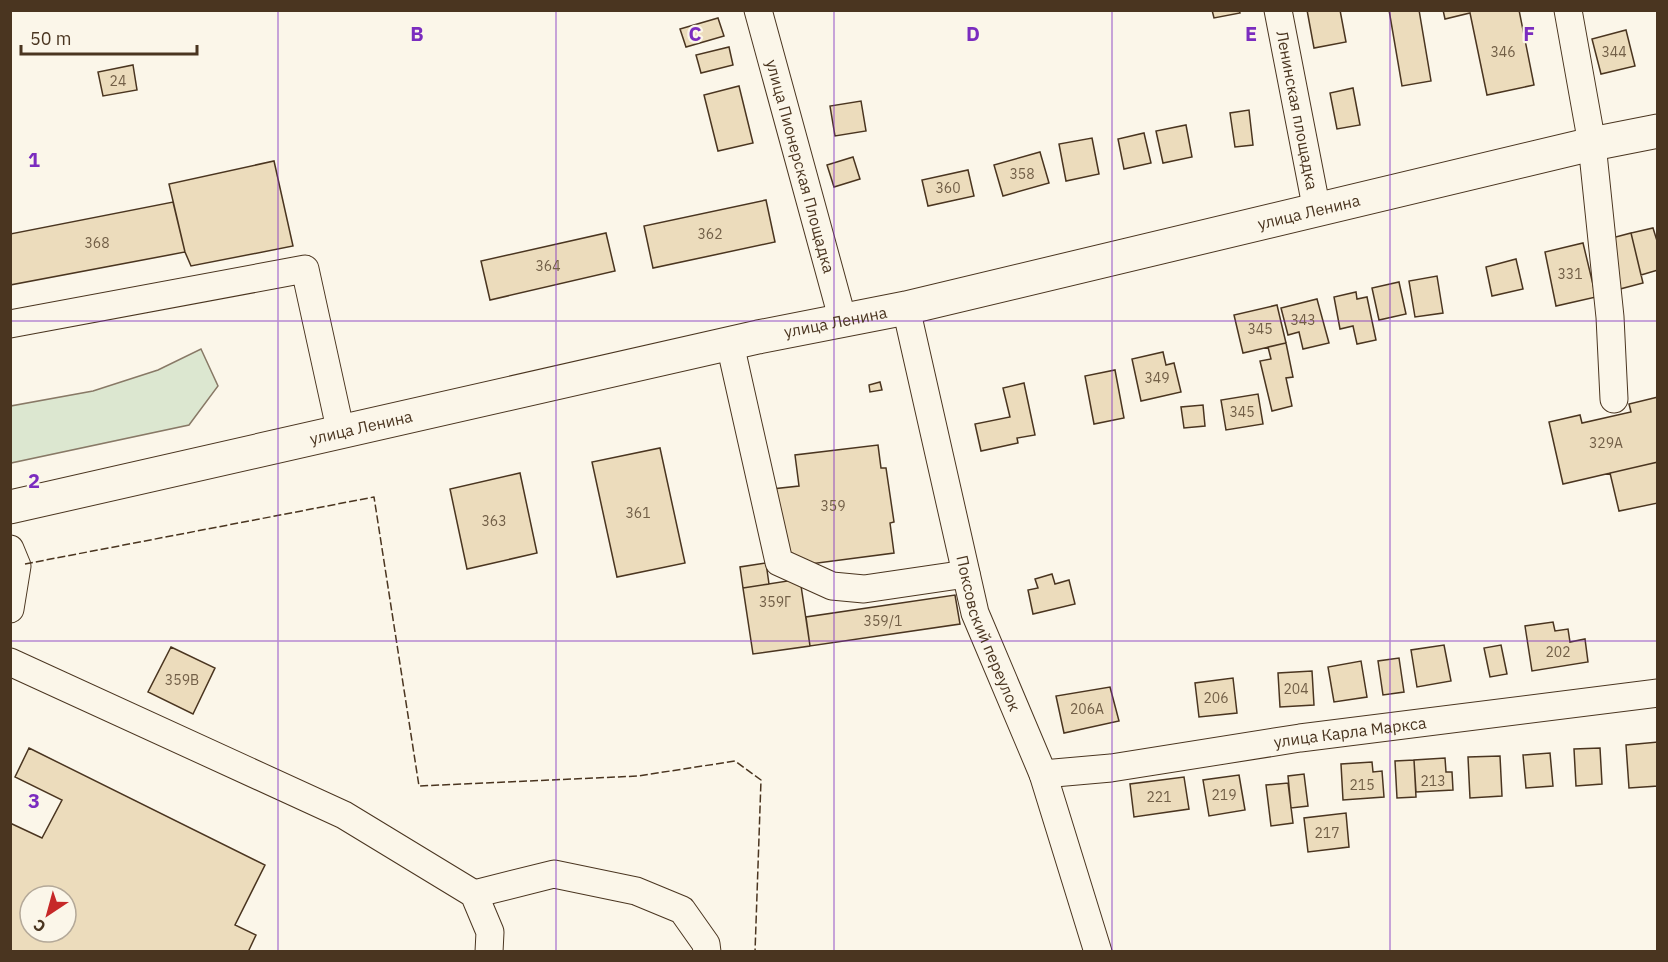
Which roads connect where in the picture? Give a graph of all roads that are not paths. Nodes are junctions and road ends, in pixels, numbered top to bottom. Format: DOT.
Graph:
graph roads {
  1 [pos="758,10"];
  2 [pos="1278,10"];
  3 [pos="1568,10"];
  4 [pos="1658,130"];
  5 [pos="1592,144"];
  6 [pos="1317,211"];
  7 [pos="906,308"];
  8 [pos="843,321"];
  9 [pos="10,324"];
  10 [pos="730,344"];
  11 [pos="1614,399"];
  12 [pos="341,433"];
  13 [pos="10,507"];
  14 [pos="10,549"];
  15 [pos="966,574"];
  16 [pos="10,609"];
  17 [pos="10,662"];
  18 [pos="1658,693"];
  19 [pos="1043,774"];
  20 [pos="474,894"];
  21 [pos="489,951"];
  22 [pos="707,951"];
  23 [pos="1098,951"];
  1 -- 8 [label="street, улица Пионерская Площадка"];
  2 -- 6 [label="street, Ленинская площадка"];
  3 -- 5 [label="street"];
  4 -- 5 [label="main road, улица Ленина"];
  5 -- 6 [label="main road, улица Ленина"];
  5 -- 11 [label="street"];
  6 -- 7 [label="main road, улица Ленина"];
  7 -- 8 [label="main road, улица Ленина"];
  7 -- 15 [label="street, Поксовский переулок"];
  8 -- 10 [label="main road, улица Ленина"];
  9 -- 12 [label="street"];
  10 -- 12 [label="main road, улица Ленина"];
  10 -- 15 [label="street"];
  12 -- 13 [label="main road, улица Ленина"];
  14 -- 16 [label="street"];
  15 -- 19 [label="street, Поксовский переулок"];
  17 -- 20 [label="street"];
  18 -- 19 [label="street, улица Карла Маркса"];
  19 -- 23 [label="street, Поксовский переулок"];
  20 -- 21 [label="street"];
  20 -- 22 [label="street"];
}
